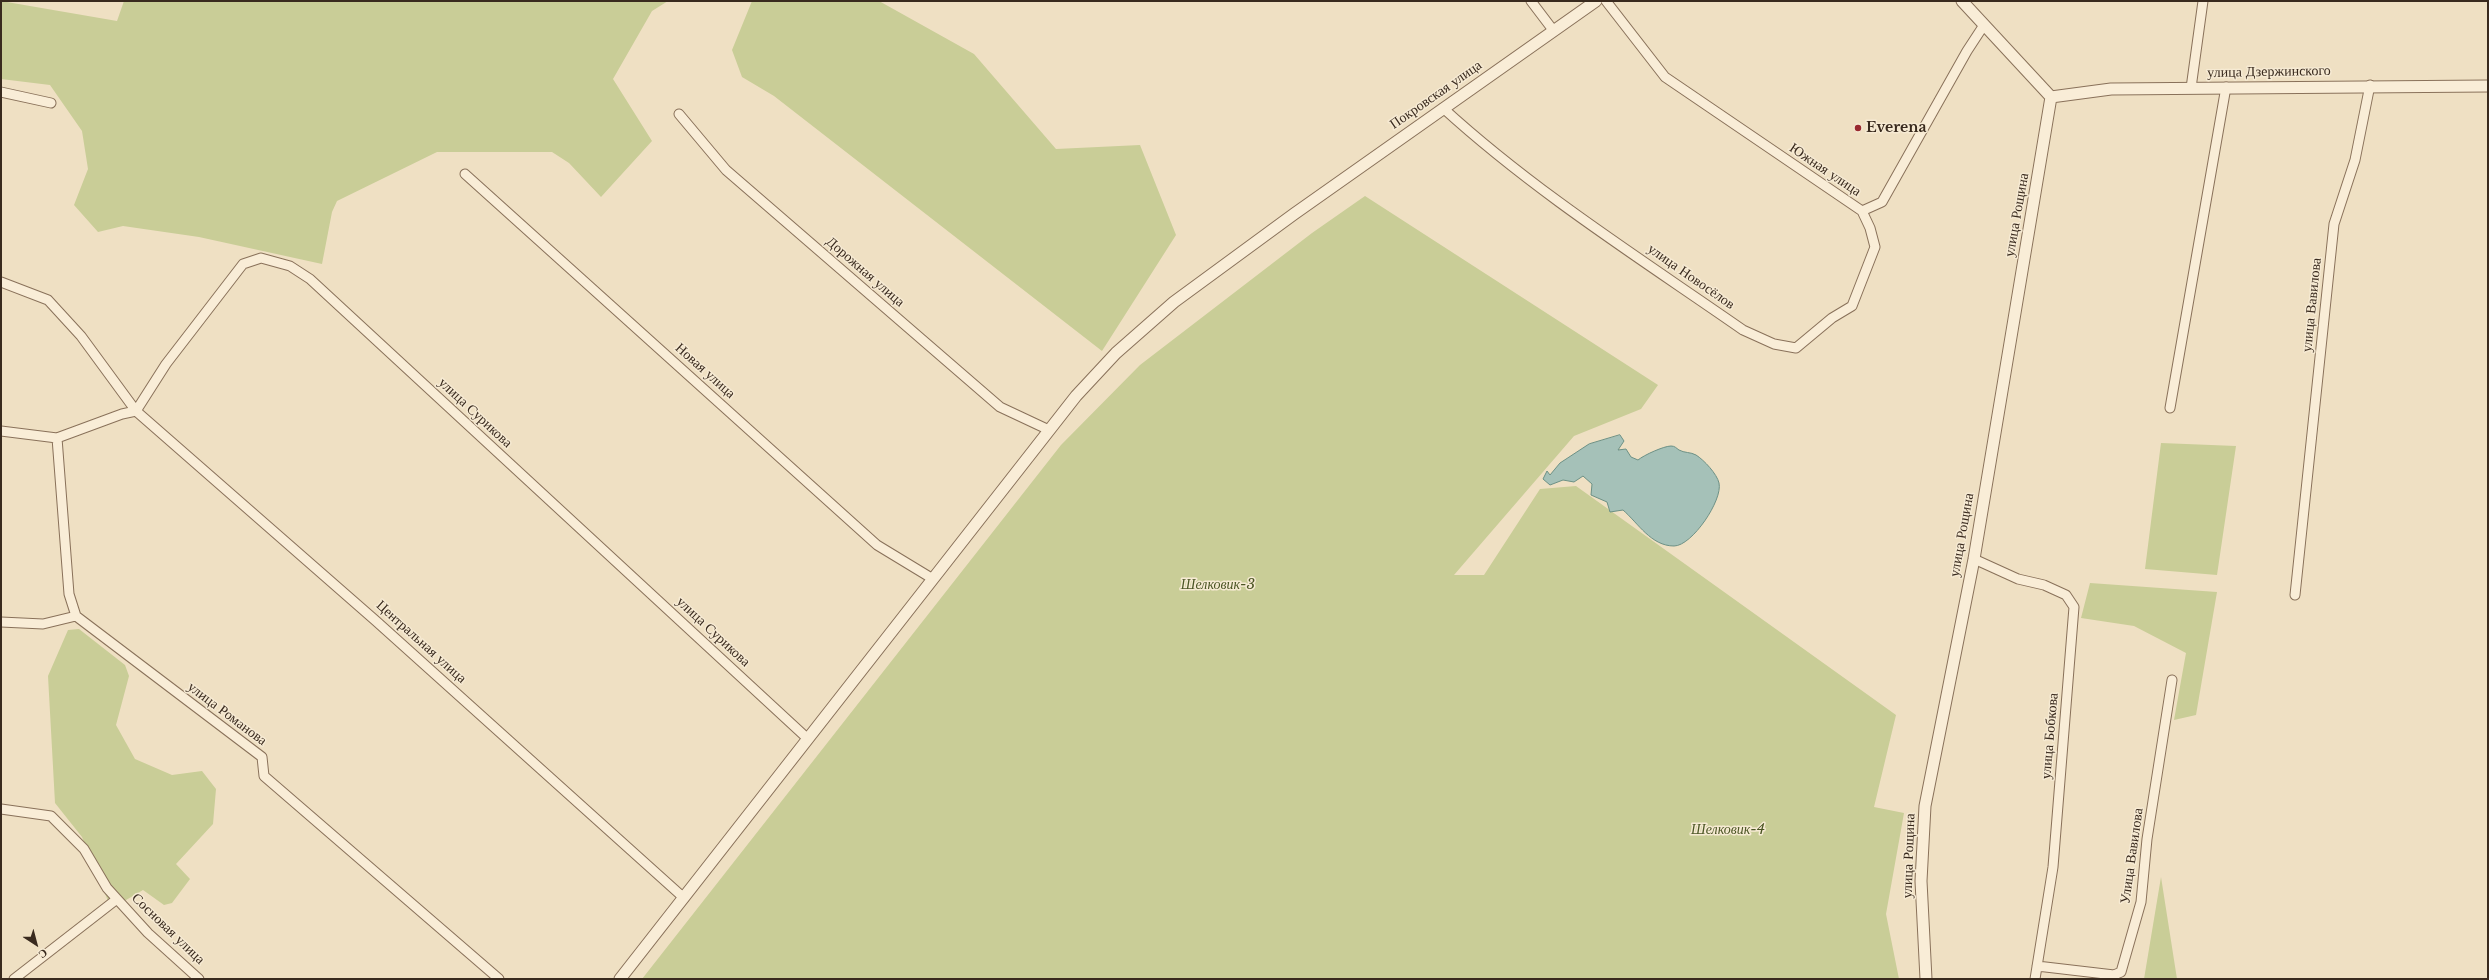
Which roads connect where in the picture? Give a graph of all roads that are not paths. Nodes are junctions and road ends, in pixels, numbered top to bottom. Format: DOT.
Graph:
graph roads {
  1 [pos="1531,1"];
  2 [pos="1596,1"];
  3 [pos="1606,1"];
  4 [pos="1962,1"];
  5 [pos="2203,1"];
  6 [pos="1984,25"];
  7 [pos="1553,30"];
  8 [pos="2370,86"];
  9 [pos="2488,86"];
  10 [pos="2226,87"];
  11 [pos="2191,88"];
  12 [pos="1,92"];
  13 [pos="2051,97"];
  14 [pos="51,103"];
  15 [pos="1443,108"];
  16 [pos="679,114"];
  17 [pos="465,174"];
  18 [pos="1862,211"];
  19 [pos="1,282"];
  20 [pos="2170,408"];
  21 [pos="136,411"];
  22 [pos="1049,430"];
  23 [pos="1,431"];
  24 [pos="57,438"];
  25 [pos="1974,559"];
  26 [pos="933,579"];
  27 [pos="2295,595"];
  28 [pos="76,616"];
  29 [pos="1,622"];
  30 [pos="2172,680"];
  31 [pos="808,739"];
  32 [pos="1,809"];
  33 [pos="684,898"];
  34 [pos="117,899"];
  35 [pos="2037,966"];
  36 [pos="14,979"];
  37 [pos="199,979"];
  38 [pos="499,979"];
  39 [pos="620,979"];
  40 [pos="1926,979"];
  41 [pos="2034,979"];
  1 -- 7 [label="street"];
  2 -- 7 [label="street, Покровская улица"];
  3 -- 18 [label="street, Южная улица"];
  4 -- 6 [label="street"];
  5 -- 11 [label="street"];
  6 -- 13 [label="street"];
  6 -- 18 [label="street, Южная улица"];
  7 -- 15 [label="street, Покровская улица"];
  8 -- 9 [label="street, улица Дзержинского"];
  8 -- 10 [label="street, улица Дзержинского"];
  8 -- 27 [label="street, улица Вавилова"];
  10 -- 11 [label="street, улица Дзержинского"];
  10 -- 20 [label="street"];
  11 -- 13 [label="street, улица Дзержинского"];
  12 -- 14 [label="street"];
  13 -- 25 [label="street, улица Рощина"];
  15 -- 18 [label="street, улица Новосёлов"];
  15 -- 22 [label="street, Покровская улица"];
  16 -- 22 [label="street, Дорожная улица"];
  17 -- 26 [label="street, Новая улица"];
  19 -- 21 [label="street, Центральная улица"];
  21 -- 24 [label="street"];
  21 -- 31 [label="street, улица Сурикова"];
  21 -- 33 [label="street, Центральная улица"];
  22 -- 26 [label="street, Покровская улица"];
  23 -- 24 [label="street"];
  24 -- 28 [label="street"];
  25 -- 35 [label="street, улица Бобкова"];
  25 -- 40 [label="street, улица Рощина"];
  26 -- 31 [label="street, Покровская улица"];
  28 -- 29 [label="street"];
  28 -- 38 [label="street, улица Романова"];
  30 -- 35 [label="street, Улица Вавилова"];
  31 -- 33 [label="street, Покровская улица"];
  32 -- 34 [label="street, Сосновая улица"];
  33 -- 39 [label="street, Покровская улица"];
  34 -- 36 [label="street"];
  34 -- 37 [label="street, Сосновая улица"];
  35 -- 41 [label="street, улица Бобкова"];
}
